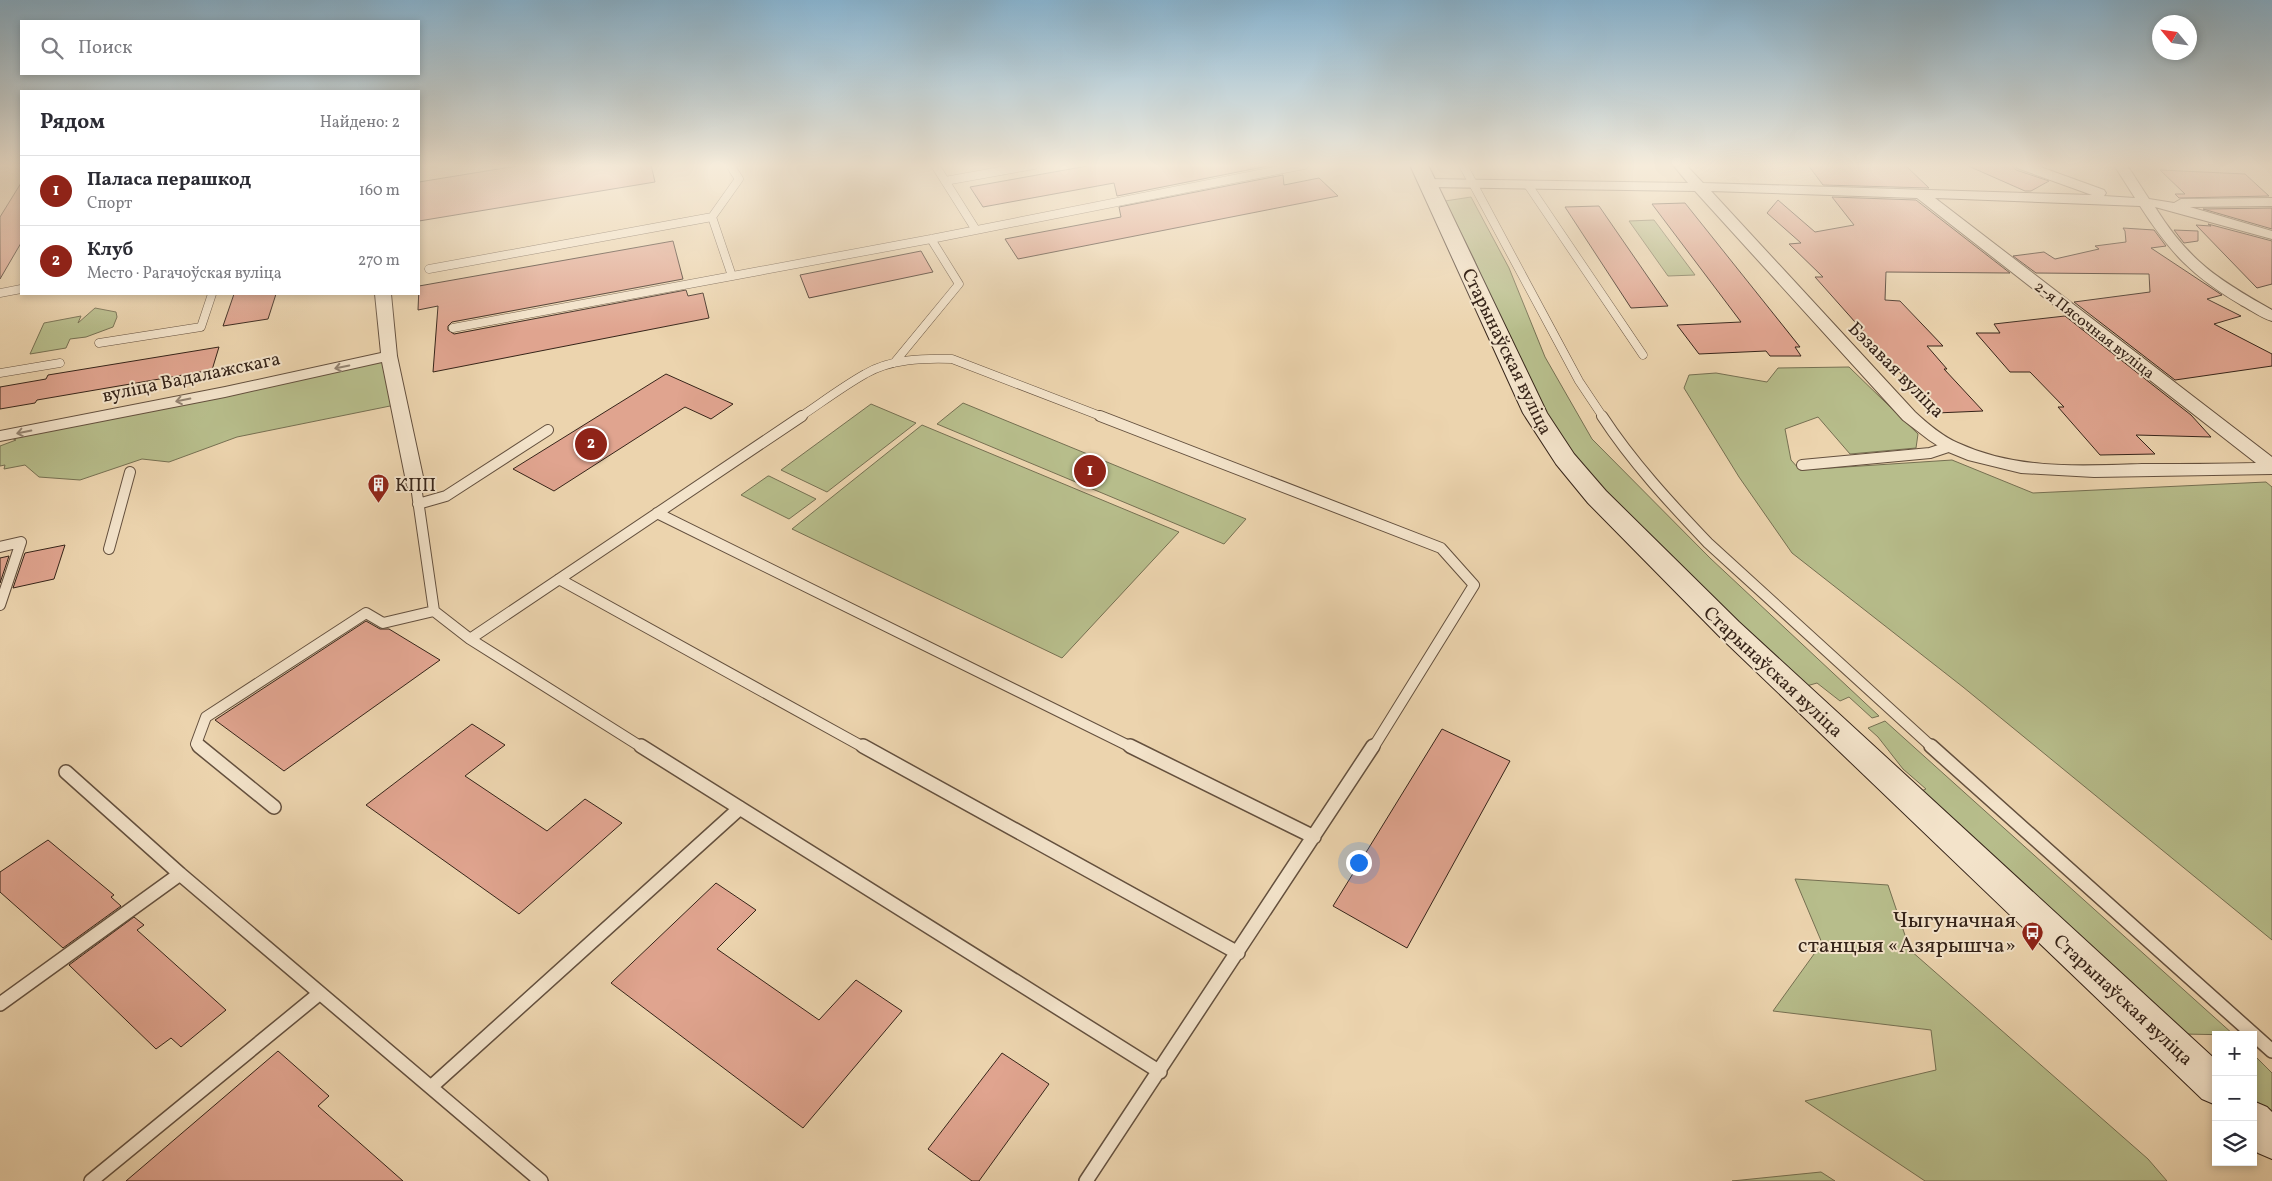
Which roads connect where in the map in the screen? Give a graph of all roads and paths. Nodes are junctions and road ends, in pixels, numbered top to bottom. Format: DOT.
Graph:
graph roads {
  1 [pos="700,220"];
  2 [pos="713,220"];
  3 [pos="970,220"];
  4 [pos="1026,220"];
  5 [pos="1445,220"];
  6 [pos="1492,220"];
  7 [pos="1552,220"];
  8 [pos="1730,220"];
  9 [pos="1953,220"];
  10 [pos="2157,220"];
  11 [pos="2220,220"];
  12 [pos="976,230"];
  13 [pos="2272,235"];
  14 [pos="931,239"];
  15 [pos="429,269"];
  16 [pos="732,276"];
  17 [pos="20,289"];
  18 [pos="0,293"];
  19 [pos="212,295"];
  20 [pos="383,295"];
  21 [pos="2272,316"];
  22 [pos="453,328"];
  23 [pos="99,343"];
  24 [pos="1643,355"];
  25 [pos="389,356"];
  26 [pos="60,363"];
  27 [pos="894,363"];
  28 [pos="0,373"];
  29 [pos="548,430"];
  30 [pos="0,436"];
  31 [pos="1951,446"];
  32 [pos="1802,465"];
  33 [pos="2272,467"];
  34 [pos="130,472"];
  35 [pos="416,486"];
  36 [pos="418,504"];
  37 [pos="657,513"];
  38 [pos="0,547"];
  39 [pos="109,549"];
  40 [pos="559,579"];
  41 [pos="0,605"];
  42 [pos="434,610"];
  43 [pos="470,639"];
  44 [pos="66,772"];
  45 [pos="274,807"];
  46 [pos="740,808"];
  47 [pos="1314,837"];
  48 [pos="180,874"];
  49 [pos="1238,953"];
  50 [pos="320,993"];
  51 [pos="0,1004"];
  52 [pos="2272,1051"];
  53 [pos="1160,1072"];
  54 [pos="2212,1082"];
  55 [pos="430,1087"];
  56 [pos="2257,1125"];
  57 [pos="2272,1139"];
  58 [pos="91,1181"];
  59 [pos="541,1181"];
  60 [pos="1086,1181"];
  1 -- 15 [label="lane"];
  2 -- 16 [label="lane"];
  3 -- 12 [label="lane"];
  4 -- 12 [label="lane"];
  5 -- 54 [label="main road, Старынаўская вуліца"];
  6 -- 52 [label="lane"];
  7 -- 24 [label="lane"];
  8 -- 31 [label="street, Бэзавая вуліца"];
  9 -- 33 [label="street, 2-я Пясочная вуліца"];
  10 -- 21 [label="street"];
  11 -- 13 [label="street"];
  12 -- 14 [label="lane"];
  14 -- 16 [label="lane"];
  14 -- 27 [label="lane"];
  16 -- 22 [label="lane"];
  17 -- 18 [label="lane"];
  19 -- 23 [label="lane"];
  20 -- 25 [label="street"];
  25 -- 30 [label="street, вуліца Вадалажскага, one-way"];
  25 -- 35 [label="street"];
  26 -- 28 [label="lane"];
  27 -- 37 [label="lane"];
  27 -- 47 [label="lane"];
  29 -- 36 [label="lane"];
  31 -- 32 [label="lane"];
  31 -- 33 [label="street, Бэзавая вуліца"];
  34 -- 39 [label="lane"];
  35 -- 36 [label="lane"];
  36 -- 42 [label="lane"];
  37 -- 40 [label="lane"];
  37 -- 47 [label="lane"];
  38 -- 41 [label="lane"];
  40 -- 43 [label="lane"];
  40 -- 49 [label="lane"];
  42 -- 43 [label="lane"];
  42 -- 45 [label="lane"];
  43 -- 46 [label="lane"];
  44 -- 48 [label="lane"];
  46 -- 53 [label="lane"];
  46 -- 55 [label="lane"];
  47 -- 49 [label="lane"];
  48 -- 50 [label="lane"];
  48 -- 51 [label="lane"];
  49 -- 53 [label="lane"];
  50 -- 55 [label="lane"];
  50 -- 58 [label="lane"];
  53 -- 60 [label="lane"];
  55 -- 59 [label="lane"];
  56 -- 57 [label="main road"];
}
